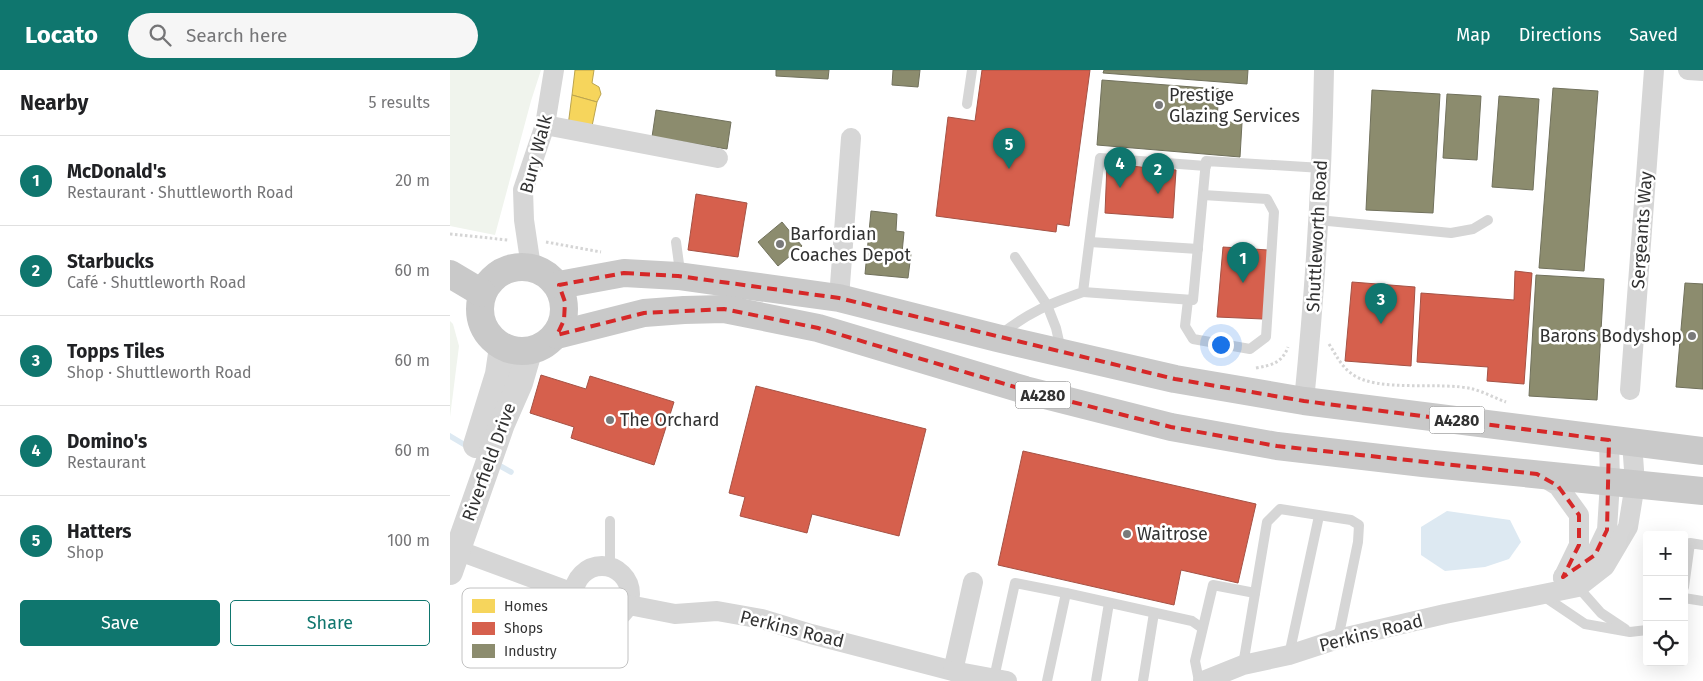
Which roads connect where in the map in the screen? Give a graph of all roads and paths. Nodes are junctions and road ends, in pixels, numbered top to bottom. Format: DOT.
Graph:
graph roads {
  1 [pos="554,70"];
  2 [pos="972,70"];
  3 [pos="1324,70"];
  4 [pos="1654,70"];
  5 [pos="1688,70"];
  6 [pos="1703,71"];
  7 [pos="967,104"];
  8 [pos="545,125"];
  9 [pos="851,138"];
  10 [pos="718,158"];
  11 [pos="1206,166"];
  12 [pos="1322,168"];
  13 [pos="1203,196"];
  14 [pos="1318,220"];
  15 [pos="1488,220"];
  16 [pos="450,234"];
  17 [pos="514,241"];
  18 [pos="676,242"];
  19 [pos="1090,242"];
  20 [pos="1198,250"];
  21 [pos="1015,257"];
  22 [pos="531,267"];
  23 [pos="450,274"];
  24 [pos="678,276"];
  25 [pos="559,286"];
  26 [pos="1083,292"];
  27 [pos="482,293"];
  28 [pos="839,298"];
  29 [pos="1188,300"];
  30 [pos="1047,305"];
  31 [pos="557,335"];
  32 [pos="997,338"];
  33 [pos="1328,342"];
  34 [pos="502,347"];
  35 [pos="529,352"];
  36 [pos="1062,352"];
  37 [pos="509,378"];
  38 [pos="1630,390"];
  39 [pos="1304,401"];
  40 [pos="1514,405"];
  41 [pos="493,421"];
  42 [pos="1621,441"];
  43 [pos="1703,451"];
  44 [pos="1537,474"];
  45 [pos="1623,483"];
  46 [pos="1703,491"];
  47 [pos="1319,516"];
  48 [pos="610,521"];
  49 [pos="450,523"];
  50 [pos="1703,545"];
  51 [pos="454,561"];
  52 [pos="610,566"];
  53 [pos="1686,576"];
  54 [pos="973,582"];
  55 [pos="1571,582"];
  56 [pos="554,588"];
  57 [pos="574,588"];
  58 [pos="1066,593"];
  59 [pos="1255,593"];
  60 [pos="1542,595"];
  61 [pos="1688,599"];
  62 [pos="1703,601"];
  63 [pos="1109,603"];
  64 [pos="629,605"];
  65 [pos="1154,613"];
  66 [pos="1202,628"];
  67 [pos="1643,630"];
  68 [pos="1630,632"];
  69 [pos="1338,639"];
  70 [pos="1288,655"];
  71 [pos="1243,665"];
  72 [pos="953,671"];
  73 [pos="1001,680"];
  74 [pos="1047,681"];
  75 [pos="1096,681"];
  76 [pos="1143,681"];
  77 [pos="1199,681"];
  78 [pos="1203,681"];
  1 -- 8 [label="street, Bury Walk"];
  2 -- 7 [label="lane"];
  3 -- 12 [label="street, Shuttleworth Road"];
  4 -- 38 [label="street, Sergeants Way"];
  5 -- 6 [label="street"];
  8 -- 10 [label="street"];
  8 -- 22 [label="street, Bury Walk"];
  9 -- 28 [label="street"];
  11 -- 12 [label="lane"];
  11 -- 13 [label="lane"];
  11 -- 19 [label="lane"];
  12 -- 14 [label="street, Shuttleworth Road"];
  13 -- 20 [label="lane"];
  13 -- 29 [label="lane"];
  14 -- 15 [label="lane"];
  14 -- 39 [label="street, Shuttleworth Road"];
  16 -- 17 [label="path"];
  18 -- 24 [label="lane"];
  19 -- 20 [label="lane"];
  19 -- 26 [label="lane"];
  20 -- 29 [label="lane"];
  21 -- 30 [label="lane"];
  22 -- 25 [label="main road"];
  22 -- 27 [label="main road"];
  23 -- 27 [label="main road"];
  24 -- 25 [label="main road, A4280"];
  24 -- 28 [label="main road, A4280"];
  25 -- 31 [label="main road"];
  26 -- 29 [label="lane"];
  26 -- 30 [label="lane"];
  27 -- 34 [label="main road"];
  28 -- 32 [label="main road, A4280"];
  30 -- 32 [label="lane"];
  30 -- 36 [label="lane"];
  31 -- 35 [label="main road"];
  31 -- 44 [label="main road, A4280"];
  32 -- 36 [label="main road, A4280"];
  33 -- 40 [label="path"];
  34 -- 35 [label="main road"];
  34 -- 37 [label="street, Riverfield Drive"];
  35 -- 37 [label="street, Riverfield Drive"];
  36 -- 39 [label="main road, A4280"];
  37 -- 41 [label="street, Riverfield Drive"];
  39 -- 42 [label="main road, A4280"];
  41 -- 49 [label="street, Riverfield Drive"];
  41 -- 51 [label="street, Riverfield Drive"];
  42 -- 43 [label="main road, A4280"];
  42 -- 45 [label="street, Perkins Road"];
  44 -- 45 [label="main road, A4280"];
  44 -- 55 [label="street, Perkins Road"];
  45 -- 46 [label="main road, A4280"];
  45 -- 55 [label="street, Perkins Road"];
  47 -- 59 [label="lane"];
  47 -- 69 [label="lane"];
  47 -- 70 [label="lane"];
  48 -- 52 [label="lane"];
  50 -- 53 [label="lane"];
  51 -- 56 [label="street"];
  52 -- 57 [label="street"];
  52 -- 64 [label="street"];
  54 -- 72 [label="street"];
  55 -- 60 [label="street, Perkins Road"];
  55 -- 68 [label="lane"];
  58 -- 63 [label="lane"];
  58 -- 73 [label="lane"];
  58 -- 74 [label="lane"];
  59 -- 66 [label="lane"];
  59 -- 71 [label="lane"];
  60 -- 68 [label="lane"];
  60 -- 69 [label="street, Perkins Road"];
  61 -- 62 [label="lane"];
  63 -- 65 [label="lane"];
  63 -- 75 [label="lane"];
  64 -- 72 [label="street, Perkins Road"];
  65 -- 66 [label="lane"];
  65 -- 76 [label="lane"];
  66 -- 77 [label="lane"];
  67 -- 68 [label="lane"];
  69 -- 70 [label="street, Perkins Road"];
  70 -- 71 [label="street, Perkins Road"];
  71 -- 78 [label="street, Perkins Road"];
  72 -- 73 [label="street, Perkins Road"];
}
